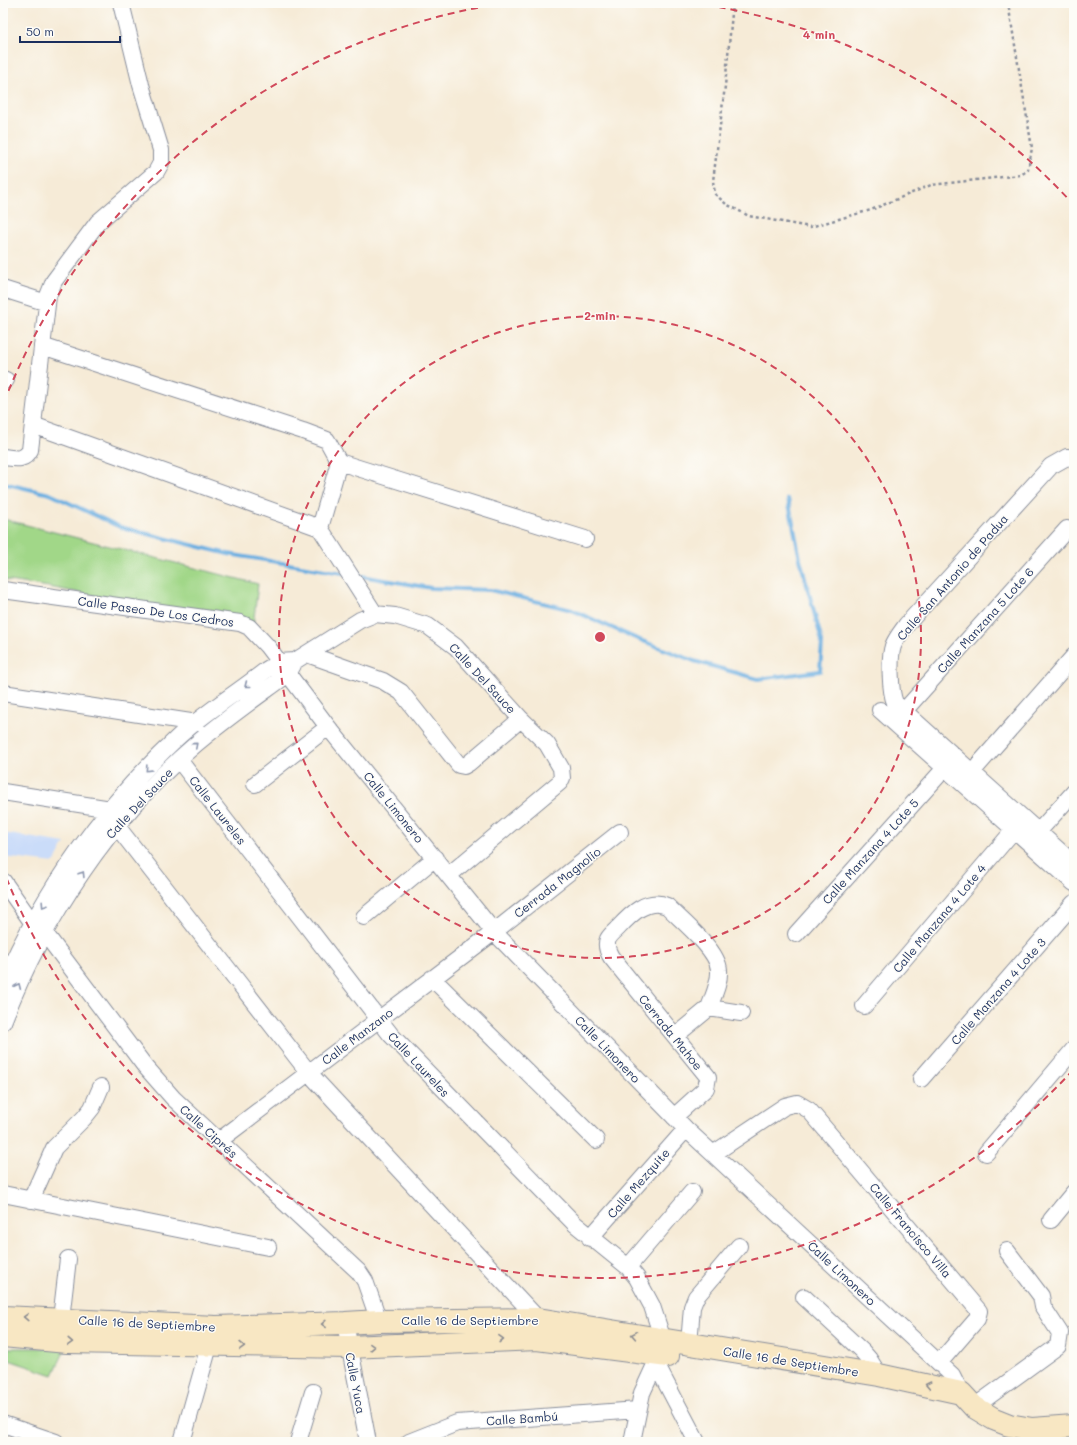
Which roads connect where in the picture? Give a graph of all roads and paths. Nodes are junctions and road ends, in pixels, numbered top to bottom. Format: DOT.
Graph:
graph roads {
  1 [pos="121,3"];
  2 [pos="733,3"];
  3 [pos="1008,3"];
  4 [pos="3,289"];
  5 [pos="47,304"];
  6 [pos="42,346"];
  7 [pos="33,425"];
  8 [pos="3,457"];
  9 [pos="1074,458"];
  10 [pos="339,462"];
  11 [pos="320,528"];
  12 [pos="1067,529"];
  13 [pos="585,539"];
  14 [pos="3,590"];
  15 [pos="375,614"];
  16 [pos="1074,656"];
  17 [pos="292,663"];
  18 [pos="3,693"];
  19 [pos="880,710"];
  20 [pos="904,711"];
  21 [pos="520,719"];
  22 [pos="197,723"];
  23 [pos="328,727"];
  24 [pos="179,760"];
  25 [pos="945,768"];
  26 [pos="972,772"];
  27 [pos="255,784"];
  28 [pos="3,792"];
  29 [pos="1074,792"];
  30 [pos="111,809"];
  31 [pos="116,825"];
  32 [pos="1014,830"];
  33 [pos="620,832"];
  34 [pos="1038,832"];
  35 [pos="435,858"];
  36 [pos="1074,864"];
  37 [pos="449,875"];
  38 [pos="3,881"];
  39 [pos="1074,883"];
  40 [pos="1074,903"];
  41 [pos="364,917"];
  42 [pos="38,927"];
  43 [pos="494,932"];
  44 [pos="796,934"];
  45 [pos="432,978"];
  46 [pos="3,984"];
  47 [pos="864,1006"];
  48 [pos="709,1008"];
  49 [pos="741,1013"];
  50 [pos="379,1020"];
  51 [pos="3,1022"];
  52 [pos="675,1036"];
  53 [pos="1074,1049"];
  54 [pos="309,1073"];
  55 [pos="921,1079"];
  56 [pos="101,1087"];
  57 [pos="674,1117"];
  58 [pos="686,1129"];
  59 [pos="220,1140"];
  60 [pos="596,1140"];
  61 [pos="986,1153"];
  62 [pos="713,1154"];
  63 [pos="692,1192"];
  64 [pos="1074,1192"];
  65 [pos="3,1194"];
  66 [pos="31,1200"];
  67 [pos="1051,1220"];
  68 [pos="590,1238"];
  69 [pos="739,1246"];
  70 [pos="268,1248"];
  71 [pos="1007,1251"];
  72 [pos="68,1259"];
  73 [pos="628,1268"];
  74 [pos="804,1297"];
  75 [pos="3,1316"];
  76 [pos="61,1319"];
  77 [pos="538,1319"];
  78 [pos="379,1320"];
  79 [pos="346,1323"];
  80 [pos="3,1336"];
  81 [pos="689,1344"];
  82 [pos="209,1346"];
  83 [pos="349,1347"];
  84 [pos="659,1353"];
  85 [pos="940,1363"];
  86 [pos="879,1375"];
  87 [pos="313,1392"];
  88 [pos="967,1400"];
  89 [pos="638,1410"];
  90 [pos="3,1424"];
  91 [pos="1069,1427"];
  92 [pos="1036,1436"];
  93 [pos="56,1442"];
  94 [pos="182,1442"];
  95 [pos="298,1442"];
  96 [pos="368,1442"];
  97 [pos="409,1442"];
  98 [pos="632,1442"];
  99 [pos="697,1442"];
  1 -- 5 [label="street"];
  2 -- 3 [label="path"];
  4 -- 5 [label="street"];
  5 -- 6 [label="street"];
  6 -- 7 [label="street"];
  6 -- 10 [label="street"];
  7 -- 8 [label="street"];
  7 -- 11 [label="street"];
  9 -- 20 [label="street, Calle San Antonio de Padua"];
  10 -- 11 [label="street"];
  10 -- 13 [label="street"];
  11 -- 15 [label="street"];
  12 -- 20 [label="street, Calle Manzana 5 Lote 6"];
  14 -- 17 [label="street, Calle Paseo De Los Cedros"];
  15 -- 17 [label="street, Calle Del Sauce"];
  15 -- 21 [label="street, Calle Del Sauce"];
  16 -- 26 [label="street"];
  17 -- 21 [label="street"];
  17 -- 22 [label="street, Calle Del Sauce, one-way"];
  17 -- 23 [label="street, Calle Limonero"];
  24 -- 17 [label="street, Calle Del Sauce, one-way"];
  18 -- 22 [label="street"];
  19 -- 25 [label="street"];
  20 -- 26 [label="street, Calle San Antonio de Padua"];
  21 -- 37 [label="street, Calle Del Sauce"];
  22 -- 30 [label="street, Calle Del Sauce, one-way"];
  23 -- 27 [label="street"];
  23 -- 35 [label="street, Calle Limonero"];
  24 -- 31 [label="street, Calle Del Sauce"];
  24 -- 50 [label="street, Calle Laureles"];
  25 -- 32 [label="street"];
  25 -- 44 [label="street, Calle Manzana 4 Lote 5"];
  26 -- 34 [label="street, Calle San Antonio de Padua"];
  28 -- 30 [label="street"];
  29 -- 34 [label="street"];
  30 -- 42 [label="street, Calle Del Sauce, one-way"];
  42 -- 31 [label="street, Calle Del Sauce, one-way"];
  31 -- 54 [label="street"];
  32 -- 39 [label="street"];
  32 -- 47 [label="street, Calle Manzana 4 Lote 4"];
  33 -- 43 [label="street, Cerrada Magnolio"];
  34 -- 36 [label="street, Calle San Antonio de Padua"];
  35 -- 37 [label="street, Calle Limonero"];
  35 -- 41 [label="street"];
  37 -- 43 [label="street, Calle Limonero"];
  38 -- 42 [label="street, Calle Ciprés"];
  40 -- 55 [label="street, Calle Manzana 4 Lote 3"];
  42 -- 46 [label="street, Calle Del Sauce"];
  51 -- 42 [label="street, Calle Del Sauce, one-way"];
  42 -- 59 [label="street, Calle Ciprés"];
  43 -- 45 [label="street, Calle Manzano"];
  43 -- 57 [label="street, Calle Limonero"];
  45 -- 50 [label="street, Calle Manzano"];
  45 -- 60 [label="street"];
  48 -- 49 [label="street"];
  48 -- 52 [label="street"];
  48 -- 52 [label="street, Cerrada Mahoe"];
  50 -- 54 [label="street, Calle Manzano"];
  50 -- 68 [label="street, Calle Laureles"];
  52 -- 57 [label="street, Cerrada Mahoe"];
  53 -- 61 [label="street"];
  54 -- 59 [label="street, Calle Manzano"];
  54 -- 77 [label="street"];
  56 -- 66 [label="street"];
  57 -- 58 [label="street, Calle Limonero"];
  58 -- 62 [label="street, Calle Limonero"];
  58 -- 68 [label="street, Calle Mezquite"];
  59 -- 78 [label="street, Calle Ciprés"];
  62 -- 85 [label="street, Calle Limonero"];
  62 -- 85 [label="street, Calle Francisco Villa"];
  63 -- 73 [label="street"];
  64 -- 67 [label="street"];
  65 -- 66 [label="street"];
  66 -- 70 [label="street"];
  68 -- 73 [label="street, Calle Laureles"];
  69 -- 81 [label="street"];
  71 -- 88 [label="street"];
  72 -- 76 [label="street"];
  73 -- 84 [label="street, Calle Laureles"];
  74 -- 86 [label="street"];
  76 -- 75 [label="main road, Calle 16 de Septiembre, one-way"];
  79 -- 76 [label="main road, Calle 16 de Septiembre, one-way"];
  77 -- 78 [label="main road, Calle 16 de Septiembre"];
  84 -- 77 [label="main road, Calle 16 de Septiembre, one-way"];
  78 -- 79 [label="main road, Calle 16 de Septiembre"];
  79 -- 83 [label="street, Calle Yuca"];
  80 -- 82 [label="main road, Calle 16 de Septiembre, one-way"];
  81 -- 84 [label="main road, Calle 16 de Septiembre"];
  81 -- 86 [label="main road, Calle 16 de Septiembre"];
  82 -- 83 [label="main road, Calle 16 de Septiembre, one-way"];
  82 -- 94 [label="street"];
  83 -- 84 [label="main road, Calle 16 de Septiembre, one-way"];
  83 -- 96 [label="street, Calle Yuca"];
  84 -- 88 [label="main road, Calle 16 de Septiembre"];
  84 -- 89 [label="street"];
  84 -- 99 [label="street, Calle Laureles"];
  85 -- 88 [label="street, Calle Limonero"];
  88 -- 86 [label="main road, Calle 16 de Septiembre, one-way"];
  87 -- 95 [label="street"];
  88 -- 92 [label="main road, Calle 16 de Septiembre"];
  89 -- 97 [label="street, Calle Bambú"];
  89 -- 98 [label="street"];
  90 -- 93 [label="street"];
  91 -- 92 [label="main road, Calle 16 de Septiembre"];
}
